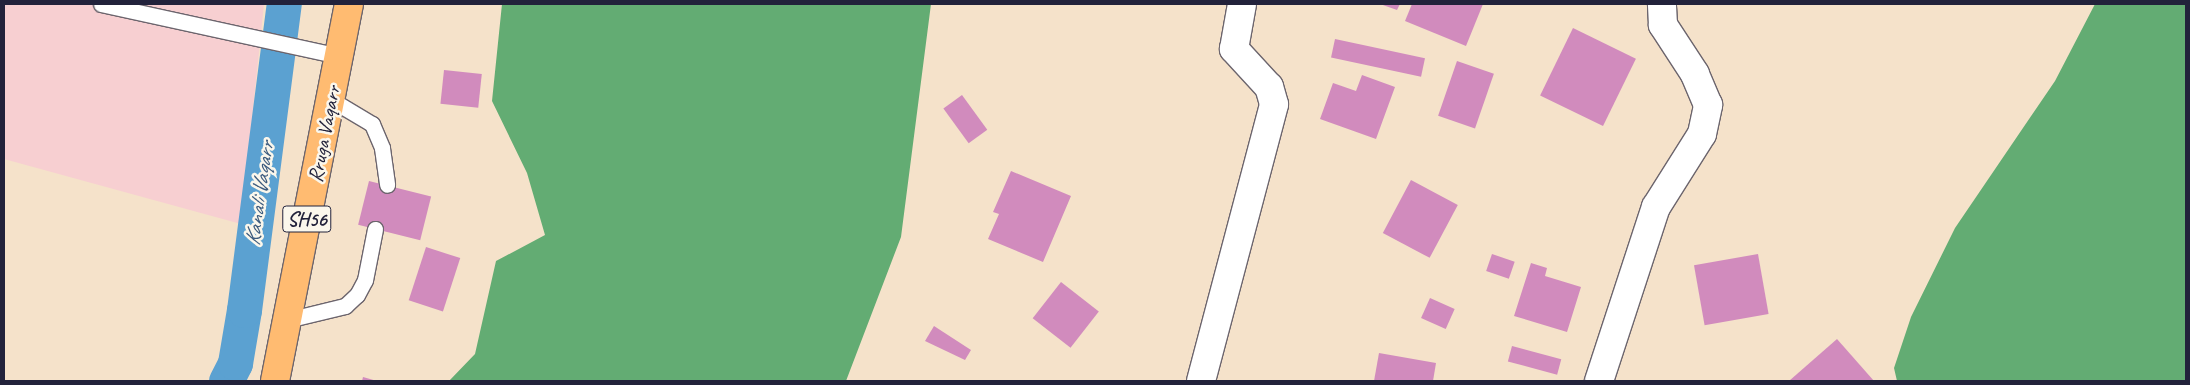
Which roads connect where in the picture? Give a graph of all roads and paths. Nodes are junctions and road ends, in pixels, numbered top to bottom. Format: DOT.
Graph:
graph roads {
  1 [pos="101,4"];
  2 [pos="349,4"];
  3 [pos="1242,4"];
  4 [pos="1662,4"];
  5 [pos="338,56"];
  6 [pos="330,99"];
  7 [pos="387,185"];
  8 [pos="375,229"];
  9 [pos="287,320"];
  10 [pos="1200,376"];
  11 [pos="275,381"];
  12 [pos="1599,381"];
  1 -- 5 [label="lane"];
  2 -- 5 [label="main road, Rruga Vaqarr / SH56"];
  3 -- 10 [label="street"];
  4 -- 12 [label="street"];
  5 -- 6 [label="main road, Rruga Vaqarr / SH56"];
  6 -- 7 [label="lane"];
  6 -- 9 [label="main road, Rruga Vaqarr / SH56"];
  8 -- 9 [label="lane"];
  9 -- 11 [label="main road, Rruga Vaqarr / SH56"];
}
